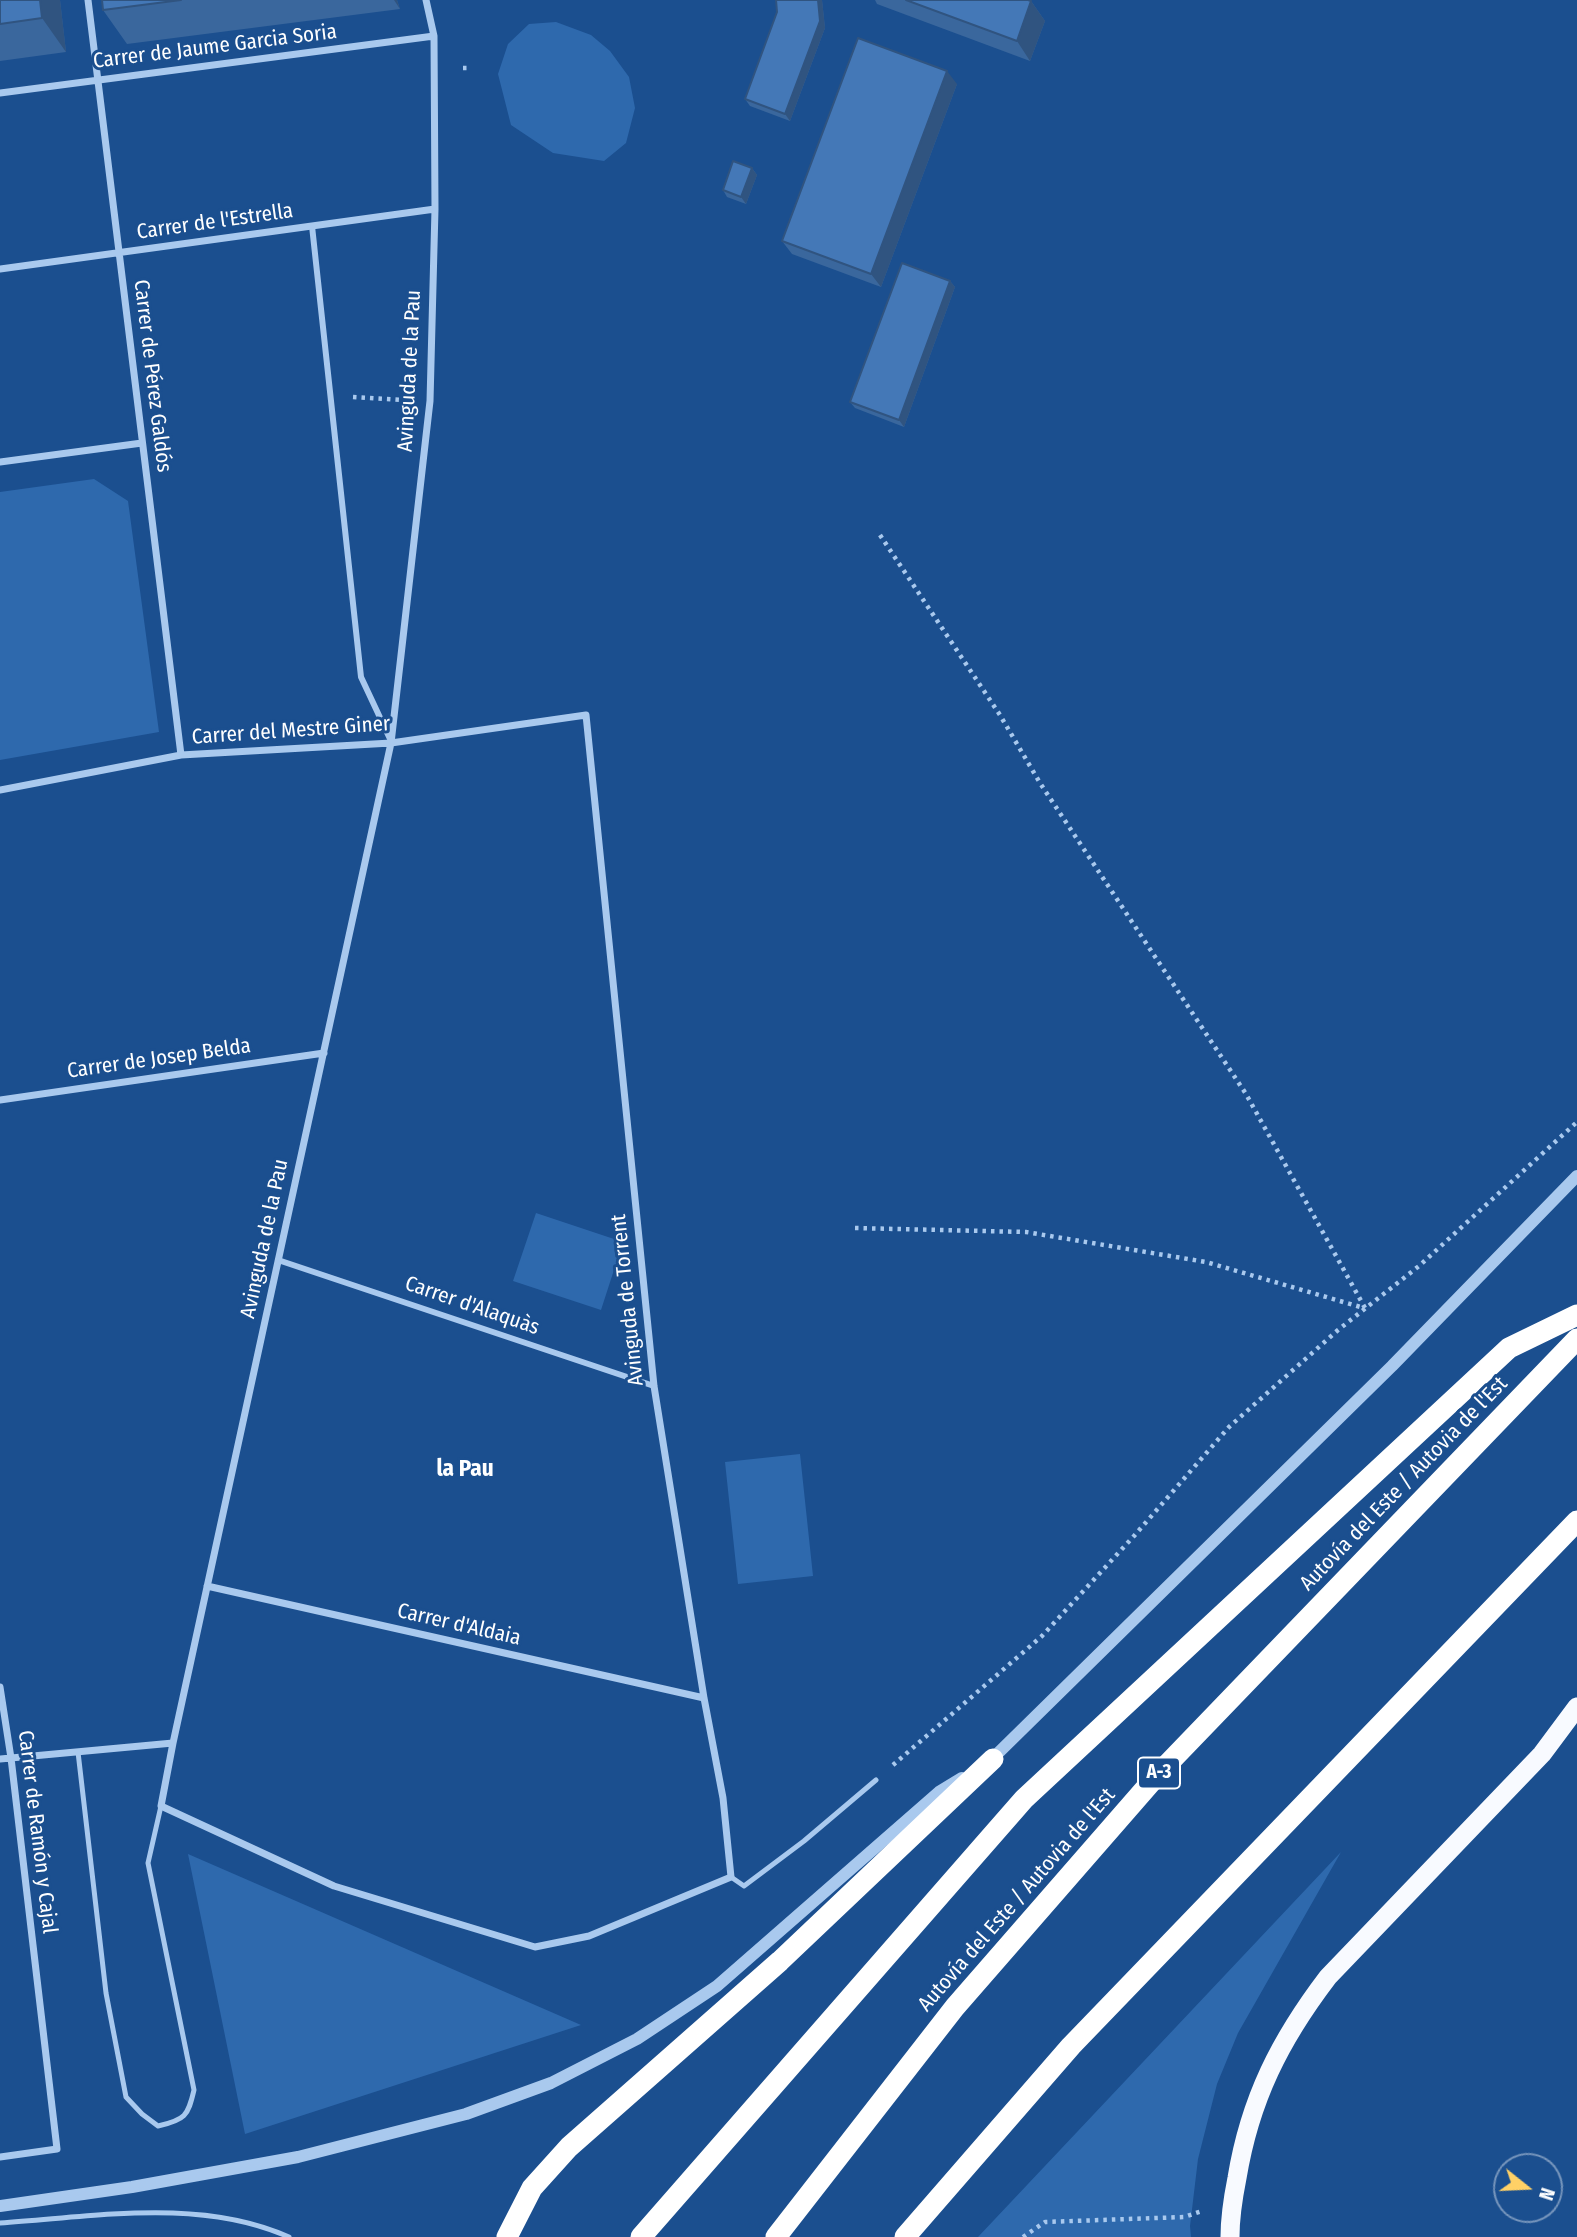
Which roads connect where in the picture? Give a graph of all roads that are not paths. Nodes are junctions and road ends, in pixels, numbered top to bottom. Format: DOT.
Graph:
graph roads {
  1 [pos="88,0"];
  2 [pos="426,0"];
  3 [pos="434,36"];
  4 [pos="97,80"];
  5 [pos="0,93"];
  6 [pos="435,209"];
  7 [pos="312,226"];
  8 [pos="119,253"];
  9 [pos="0,269"];
  10 [pos="142,443"];
  11 [pos="0,462"];
  12 [pos="586,715"];
  13 [pos="391,743"];
  14 [pos="180,755"];
  15 [pos="0,790"];
  16 [pos="324,1053"];
  17 [pos="0,1100"];
  18 [pos="1577,1176"];
  19 [pos="278,1260"];
  20 [pos="1577,1315"];
  21 [pos="1577,1339"];
  22 [pos="654,1386"];
  23 [pos="1577,1521"];
  24 [pos="207,1586"];
  25 [pos="0,1687"];
  26 [pos="704,1698"];
  27 [pos="1577,1707"];
  28 [pos="173,1743"];
  29 [pos="78,1752"];
  30 [pos="11,1758"];
  31 [pos="0,1759"];
  32 [pos="993,1759"];
  33 [pos="876,1780"];
  34 [pos="161,1806"];
  35 [pos="731,1878"];
  36 [pos="0,2157"];
  37 [pos="0,2206"];
  38 [pos="0,2223"];
  39 [pos="289,2237"];
  40 [pos="507,2237"];
  41 [pos="641,2237"];
  42 [pos="776,2237"];
  43 [pos="905,2237"];
  44 [pos="1230,2237"];
  1 -- 4 [label="street, Carrer de Pérez Galdós"];
  2 -- 3 [label="street, Avinguda de la Pau"];
  3 -- 4 [label="street, Carrer de Jaume Garcia Soria"];
  3 -- 6 [label="street, Avinguda de la Pau"];
  4 -- 5 [label="street, Carrer de Jaume Garcia Soria"];
  4 -- 8 [label="street, Carrer de Pérez Galdós"];
  6 -- 7 [label="street, Carrer de l'Estrella"];
  6 -- 13 [label="street, Avinguda de la Pau"];
  7 -- 8 [label="street, Carrer de l'Estrella"];
  7 -- 13 [label="street"];
  8 -- 9 [label="street, Carrer de l'Estrella"];
  8 -- 10 [label="street, Carrer de Pérez Galdós"];
  10 -- 11 [label="street"];
  10 -- 14 [label="street, Carrer de Pérez Galdós"];
  12 -- 13 [label="street, Carrer del Mestre Giner"];
  12 -- 22 [label="street, Avinguda de Torrent"];
  13 -- 14 [label="street, Carrer del Mestre Giner"];
  13 -- 16 [label="street, Avinguda de la Pau"];
  14 -- 15 [label="street, Carrer del Mestre Giner"];
  16 -- 17 [label="street, Carrer de Josep Belda"];
  16 -- 19 [label="street, Avinguda de la Pau"];
  18 -- 32 [label="street"];
  19 -- 22 [label="street, Carrer d'Alaquàs"];
  19 -- 24 [label="street, Avinguda de la Pau"];
  20 -- 41 [label="highway"];
  21 -- 42 [label="highway, Autovía del Este / Autovia de l'Est / A-3"];
  22 -- 26 [label="street, Avinguda de Torrent"];
  23 -- 43 [label="highway"];
  24 -- 26 [label="street, Carrer d'Aldaia"];
  24 -- 28 [label="street, Avinguda de la Pau"];
  25 -- 30 [label="street, Carrer de Ramón y Cajal"];
  26 -- 35 [label="street, Avinguda de Torrent"];
  27 -- 44 [label="highway"];
  28 -- 29 [label="street"];
  28 -- 34 [label="street, Avinguda de la Pau"];
  29 -- 30 [label="street"];
  29 -- 34 [label="lane"];
  30 -- 31 [label="street"];
  30 -- 36 [label="street, Carrer de Ramón y Cajal"];
  32 -- 37 [label="street"];
  32 -- 40 [label="highway"];
  33 -- 35 [label="lane"];
  34 -- 35 [label="street"];
  38 -- 39 [label="lane"];
}
